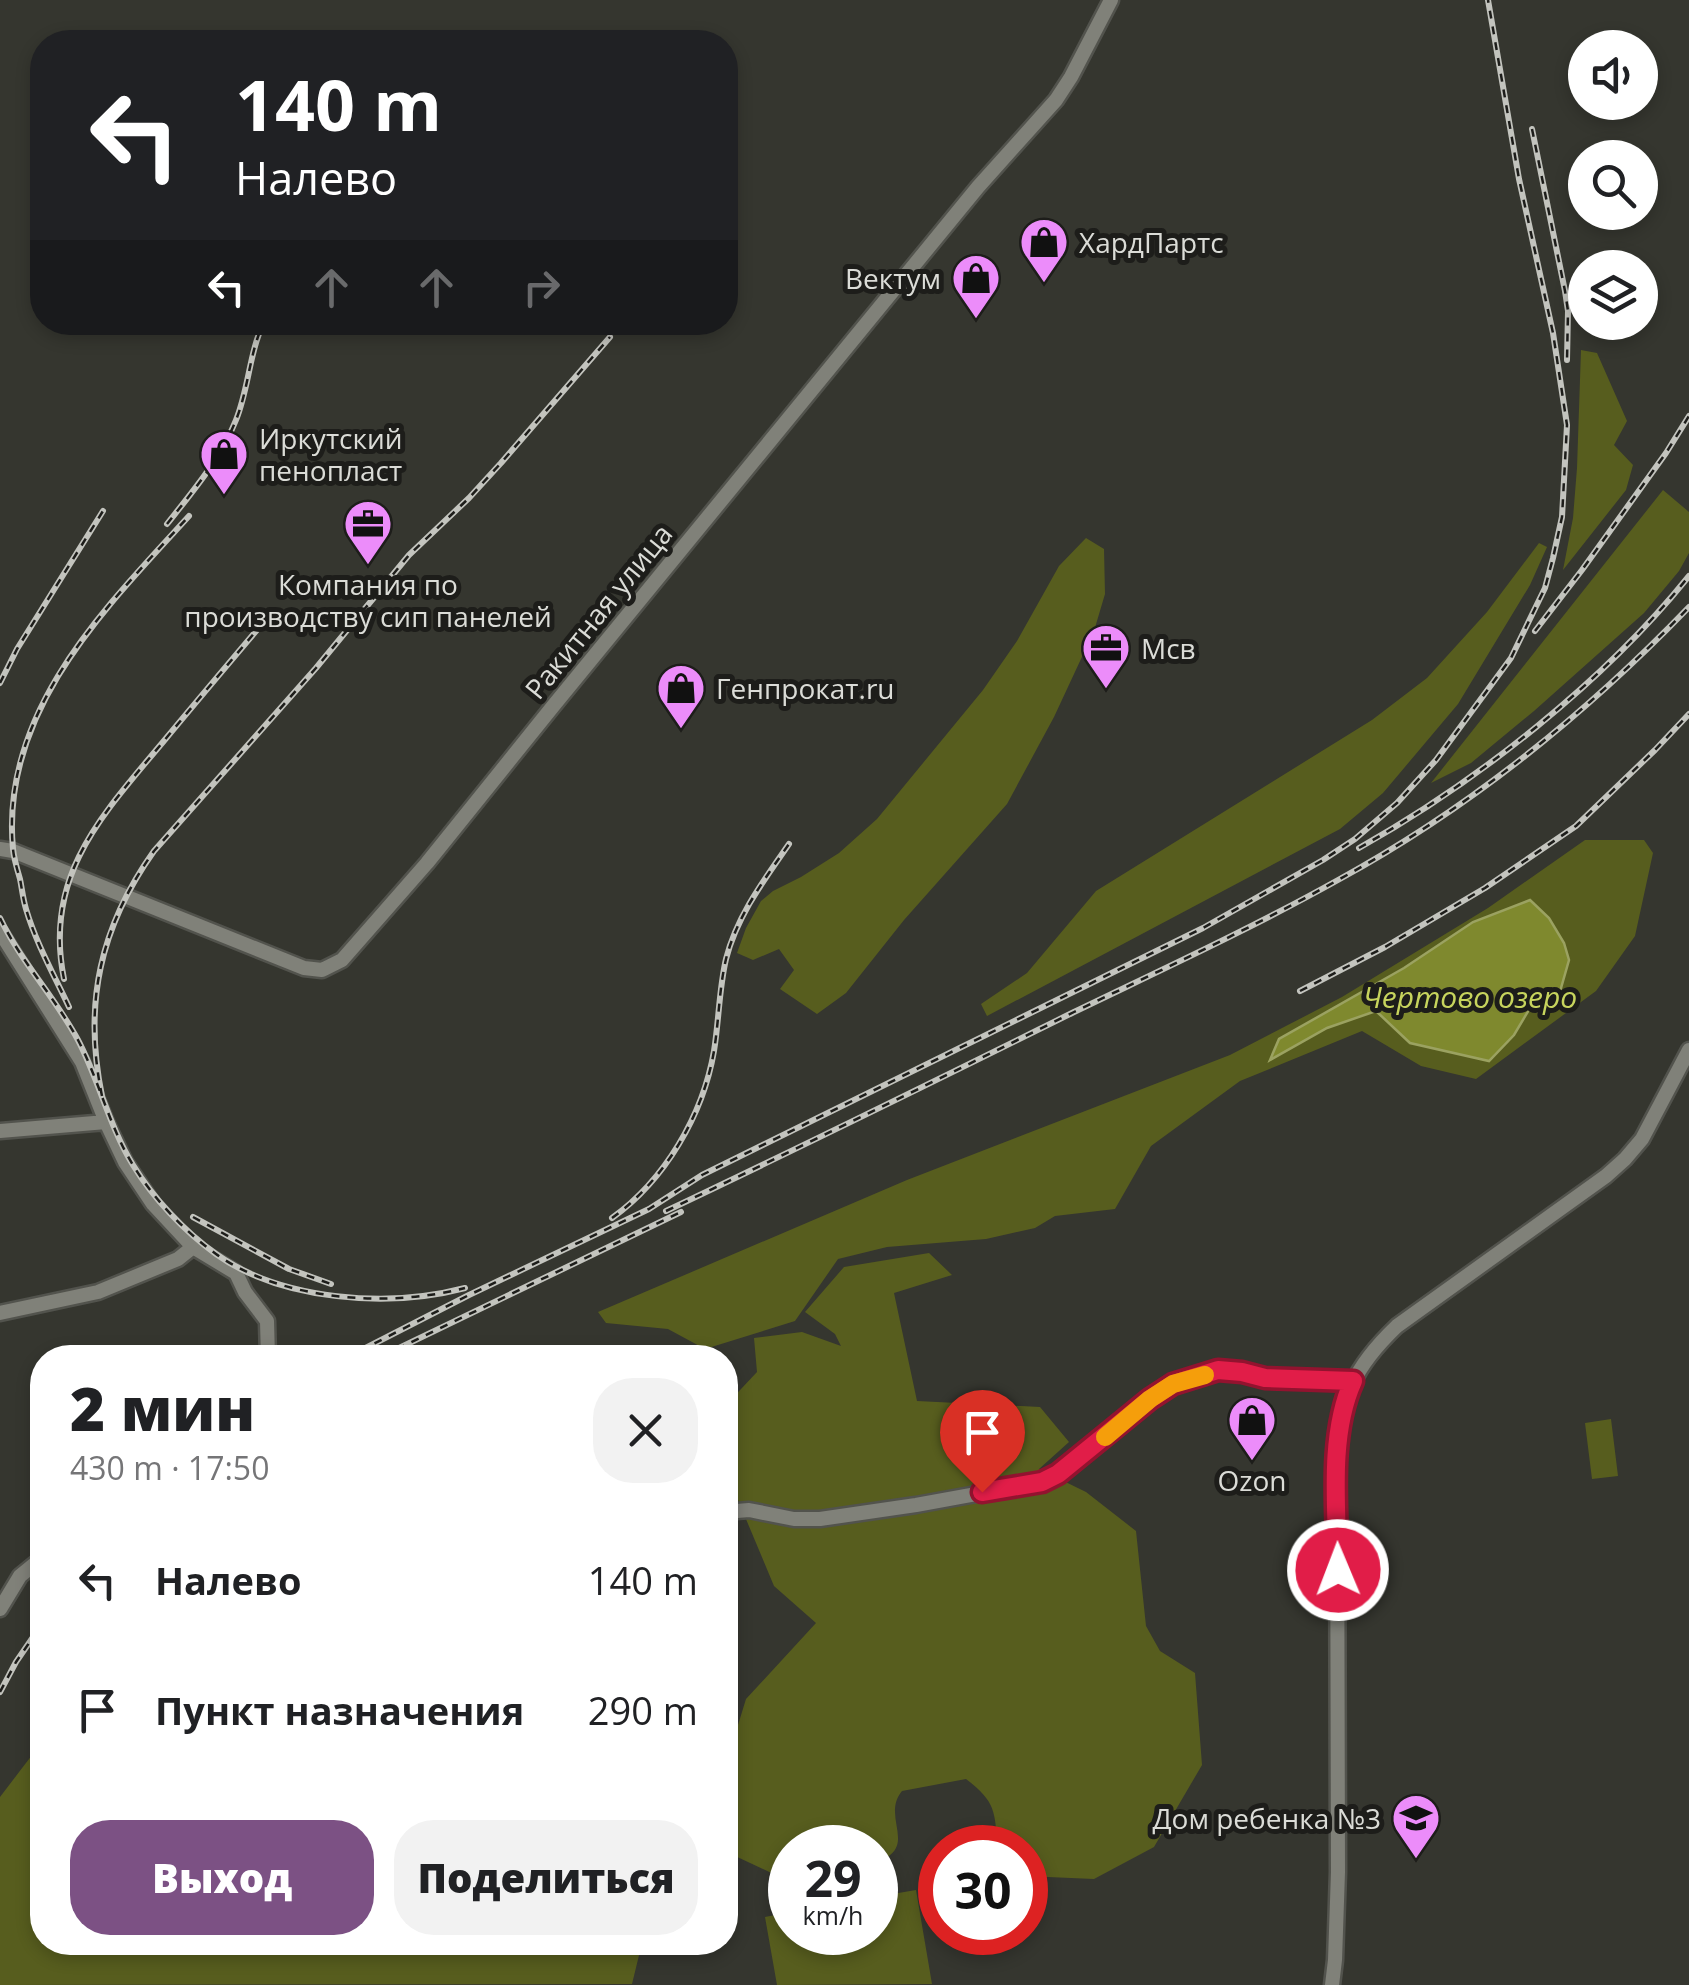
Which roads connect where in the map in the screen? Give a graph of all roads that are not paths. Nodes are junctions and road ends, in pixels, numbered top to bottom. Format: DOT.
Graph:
graph roads {
  1 [pos="1111,0"];
  2 [pos="0,849"];
  3 [pos="0,932"];
  4 [pos="1689,1050"];
  5 [pos="106,1122"];
  6 [pos="0,1131"];
  7 [pos="193,1247"];
  8 [pos="0,1314"];
  9 [pos="268,1345"];
  10 [pos="1353,1381"];
  11 [pos="738,1511"];
  12 [pos="30,1568"];
  13 [pos="0,1609"];
  14 [pos="1332,1985"];
  1 -- 2 [label="street, Ракитная улица"];
  3 -- 5 [label="street"];
  4 -- 10 [label="street"];
  5 -- 6 [label="street"];
  5 -- 7 [label="street"];
  7 -- 8 [label="street"];
  7 -- 9 [label="street"];
  10 -- 11 [label="street"];
  10 -- 14 [label="street"];
  12 -- 13 [label="street"];
}
